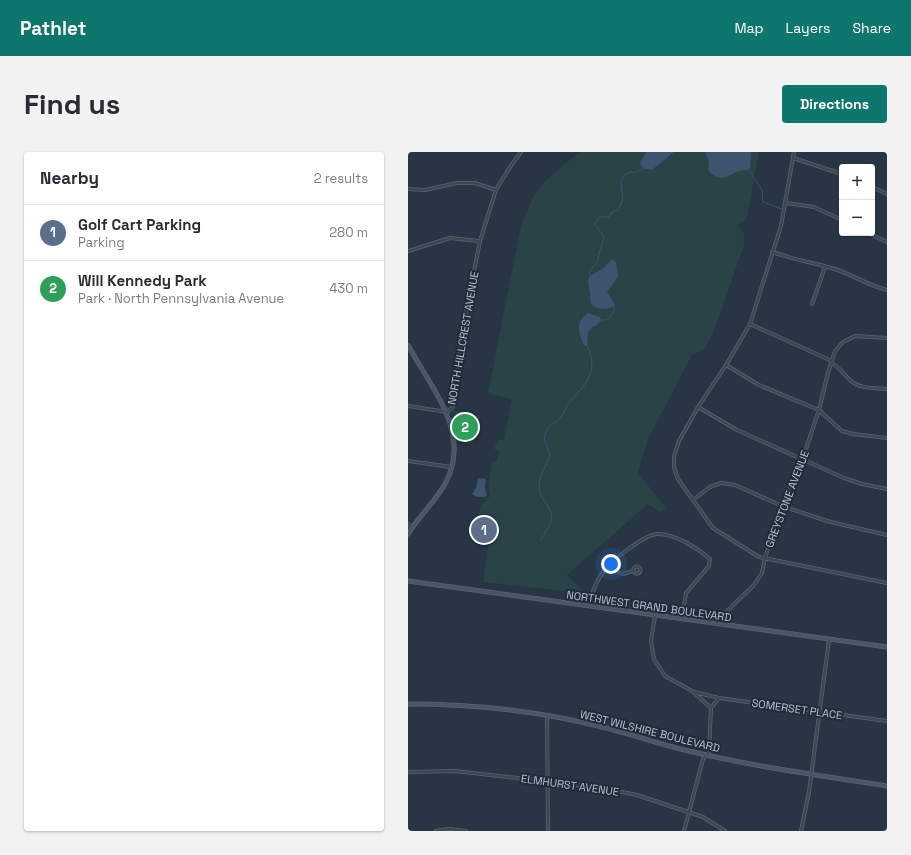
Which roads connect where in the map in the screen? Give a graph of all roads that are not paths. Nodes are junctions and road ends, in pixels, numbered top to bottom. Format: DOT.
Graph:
graph roads {
  1 [pos="521,152"];
  2 [pos="794,152"];
  3 [pos="793,158"];
  4 [pos="839,173"];
  5 [pos="875,188"];
  6 [pos="408,189"];
  7 [pos="496,190"];
  8 [pos="887,194"];
  9 [pos="786,203"];
  10 [pos="839,219"];
  11 [pos="874,236"];
  12 [pos="480,241"];
  13 [pos="887,242"];
  14 [pos="408,251"];
  15 [pos="772,252"];
  16 [pos="825,267"];
  17 [pos="887,290"];
  18 [pos="812,304"];
  19 [pos="750,324"];
  20 [pos="887,338"];
  21 [pos="409,347"];
  22 [pos="831,362"];
  23 [pos="726,365"];
  24 [pos="887,390"];
  25 [pos="408,406"];
  26 [pos="698,407"];
  27 [pos="819,410"];
  28 [pos="447,412"];
  29 [pos="887,438"];
  30 [pos="803,458"];
  31 [pos="408,461"];
  32 [pos="451,467"];
  33 [pos="887,489"];
  34 [pos="693,500"];
  35 [pos="782,506"];
  36 [pos="408,524"];
  37 [pos="412,527"];
  38 [pos="408,534"];
  39 [pos="887,535"];
  40 [pos="765,558"];
  41 [pos="607,568"];
  42 [pos="633,571"];
  43 [pos="408,581"];
  44 [pos="887,583"];
  45 [pos="591,607"];
  46 [pos="655,616"];
  47 [pos="682,619"];
  48 [pos="724,625"];
  49 [pos="829,640"];
  50 [pos="887,647"];
  51 [pos="692,691"];
  52 [pos="719,698"];
  53 [pos="408,704"];
  54 [pos="711,708"];
  55 [pos="819,712"];
  56 [pos="547,715"];
  57 [pos="887,721"];
  58 [pos="707,755"];
  59 [pos="408,772"];
  60 [pos="811,775"];
  61 [pos="548,781"];
  62 [pos="887,786"];
  63 [pos="688,813"];
  64 [pos="436,831"];
  65 [pos="466,831"];
  66 [pos="548,831"];
  67 [pos="684,831"];
  68 [pos="725,831"];
  69 [pos="800,831"];
  1 -- 7 [label="street, NORTH HILLCREST AVENUE"];
  2 -- 3 [label="street"];
  3 -- 4 [label="street"];
  3 -- 9 [label="street"];
  5 -- 8 [label="street"];
  6 -- 7 [label="street"];
  7 -- 12 [label="street, NORTH HILLCREST AVENUE"];
  9 -- 10 [label="street"];
  9 -- 15 [label="street"];
  11 -- 13 [label="street"];
  12 -- 14 [label="street"];
  12 -- 28 [label="street, NORTH HILLCREST AVENUE"];
  15 -- 16 [label="street"];
  15 -- 19 [label="street"];
  16 -- 17 [label="street"];
  16 -- 18 [label="street"];
  19 -- 22 [label="street"];
  19 -- 23 [label="street"];
  20 -- 22 [label="street, GREYSTONE AVENUE"];
  21 -- 28 [label="street"];
  22 -- 24 [label="street"];
  22 -- 27 [label="street, GREYSTONE AVENUE"];
  23 -- 26 [label="street"];
  23 -- 27 [label="street"];
  25 -- 28 [label="street"];
  26 -- 30 [label="street"];
  26 -- 34 [label="street"];
  27 -- 29 [label="street"];
  27 -- 30 [label="street, GREYSTONE AVENUE"];
  28 -- 32 [label="street"];
  30 -- 33 [label="street"];
  30 -- 35 [label="street, GREYSTONE AVENUE"];
  31 -- 32 [label="street"];
  32 -- 37 [label="street"];
  34 -- 35 [label="street"];
  34 -- 40 [label="street"];
  35 -- 39 [label="street"];
  35 -- 40 [label="street, GREYSTONE AVENUE"];
  36 -- 37 [label="street"];
  37 -- 38 [label="street"];
  40 -- 44 [label="street"];
  40 -- 48 [label="street, GREYSTONE AVENUE"];
  41 -- 42 [label="street"];
  41 -- 45 [label="street"];
  41 -- 47 [label="street"];
  43 -- 45 [label="street, NORTHWEST GRAND BOULEVARD"];
  45 -- 46 [label="street, NORTHWEST GRAND BOULEVARD"];
  46 -- 47 [label="street, NORTHWEST GRAND BOULEVARD"];
  46 -- 51 [label="street"];
  47 -- 48 [label="street, NORTHWEST GRAND BOULEVARD"];
  48 -- 49 [label="street, NORTHWEST GRAND BOULEVARD"];
  49 -- 50 [label="street, NORTHWEST GRAND BOULEVARD"];
  49 -- 55 [label="street"];
  51 -- 52 [label="street, SOMERSET PLACE"];
  51 -- 54 [label="street"];
  52 -- 54 [label="street"];
  52 -- 55 [label="street, SOMERSET PLACE"];
  53 -- 56 [label="street, WEST WILSHIRE BOULEVARD"];
  54 -- 58 [label="street"];
  55 -- 57 [label="street, SOMERSET PLACE"];
  55 -- 60 [label="street"];
  56 -- 58 [label="street, WEST WILSHIRE BOULEVARD"];
  56 -- 61 [label="street"];
  58 -- 60 [label="street, WEST WILSHIRE BOULEVARD"];
  58 -- 63 [label="street"];
  59 -- 61 [label="street, ELMHURST AVENUE"];
  60 -- 62 [label="street, WEST WILSHIRE BOULEVARD"];
  60 -- 69 [label="street"];
  61 -- 63 [label="street, ELMHURST AVENUE"];
  61 -- 66 [label="street"];
  63 -- 67 [label="street"];
  63 -- 68 [label="street, ELMHURST AVENUE"];
  64 -- 65 [label="street"];
}
